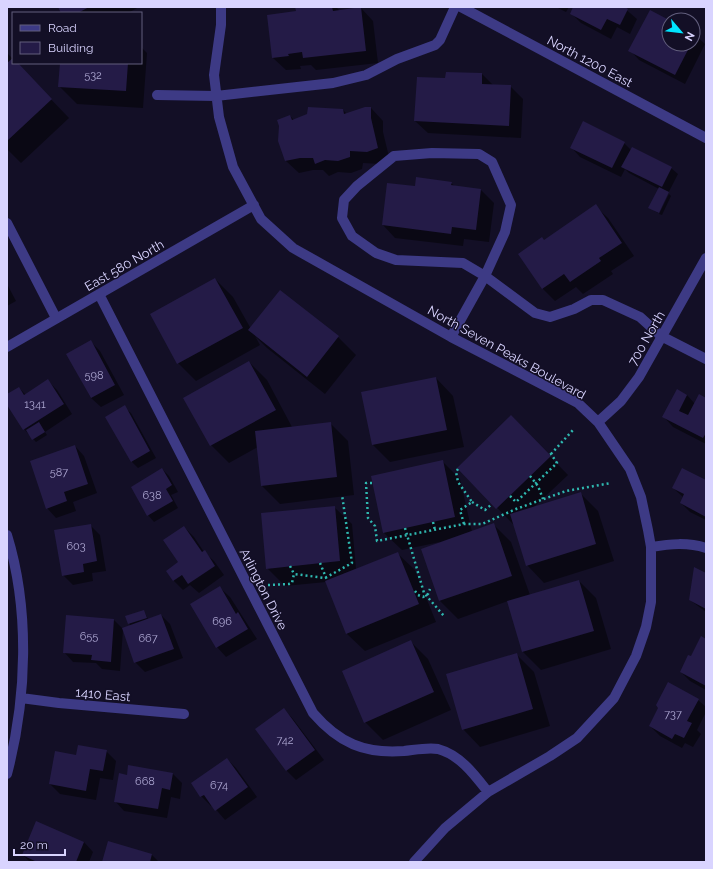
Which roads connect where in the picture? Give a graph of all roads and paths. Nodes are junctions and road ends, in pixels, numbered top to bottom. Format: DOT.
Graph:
graph roads {
  1 [pos="221,7"];
  2 [pos="455,7"];
  3 [pos="461,7"];
  4 [pos="157,95"];
  5 [pos="216,96"];
  6 [pos="706,138"];
  7 [pos="254,205"];
  8 [pos="7,223"];
  9 [pos="706,258"];
  10 [pos="485,276"];
  11 [pos="99,294"];
  12 [pos="56,318"];
  13 [pos="662,336"];
  14 [pos="451,337"];
  15 [pos="7,347"];
  16 [pos="706,360"];
  17 [pos="598,422"];
  18 [pos="574,430"];
  19 [pos="458,469"];
  20 [pos="530,476"];
  21 [pos="372,482"];
  22 [pos="611,482"];
  23 [pos="536,483"];
  24 [pos="342,495"];
  25 [pos="510,496"];
  26 [pos="543,499"];
  27 [pos="472,502"];
  28 [pos="492,504"];
  29 [pos="433,522"];
  30 [pos="464,524"];
  31 [pos="405,528"];
  32 [pos="435,530"];
  33 [pos="7,535"];
  34 [pos="407,536"];
  35 [pos="651,547"];
  36 [pos="706,548"];
  37 [pos="320,563"];
  38 [pos="290,566"];
  39 [pos="294,574"];
  40 [pos="326,579"];
  41 [pos="268,586"];
  42 [pos="430,589"];
  43 [pos="415,591"];
  44 [pos="426,596"];
  45 [pos="444,616"];
  46 [pos="21,698"];
  47 [pos="184,714"];
  48 [pos="7,774"];
  49 [pos="488,792"];
  50 [pos="414,862"];
  1 -- 5 [label="street, North Seven Peaks Boulevard"];
  2 -- 5 [label="street"];
  3 -- 6 [label="street, North 1200 East"];
  4 -- 5 [label="street"];
  5 -- 7 [label="street, North Seven Peaks Boulevard"];
  7 -- 11 [label="street, East 580 North"];
  7 -- 14 [label="street, North Seven Peaks Boulevard"];
  8 -- 12 [label="street"];
  9 -- 13 [label="street, 700 North"];
  10 -- 10 [label="street"];
  10 -- 13 [label="street"];
  10 -- 14 [label="street"];
  11 -- 12 [label="street, East 580 North"];
  11 -- 49 [label="street, Arlington Drive"];
  12 -- 15 [label="street, East 580 North"];
  13 -- 16 [label="street"];
  13 -- 17 [label="street, 700 North"];
  14 -- 17 [label="street, North Seven Peaks Boulevard"];
  17 -- 35 [label="street, North Seven Peaks Boulevard"];
  18 -- 23 [label="path"];
  19 -- 27 [label="path"];
  20 -- 23 [label="path"];
  21 -- 34 [label="path"];
  22 -- 26 [label="path"];
  23 -- 25 [label="path"];
  23 -- 26 [label="path"];
  24 -- 40 [label="path"];
  26 -- 30 [label="path"];
  27 -- 28 [label="path"];
  27 -- 30 [label="path"];
  29 -- 32 [label="path"];
  30 -- 32 [label="path"];
  31 -- 34 [label="path"];
  32 -- 34 [label="path"];
  33 -- 46 [label="street"];
  34 -- 44 [label="path"];
  35 -- 36 [label="street"];
  35 -- 49 [label="street, North Seven Peaks Boulevard"];
  37 -- 40 [label="path"];
  38 -- 39 [label="path"];
  39 -- 40 [label="path"];
  39 -- 41 [label="path"];
  42 -- 44 [label="path"];
  43 -- 44 [label="path"];
  44 -- 45 [label="path"];
  46 -- 47 [label="street, 1410 East"];
  46 -- 48 [label="street"];
  49 -- 50 [label="street, North Seven Peaks Boulevard"];
}
